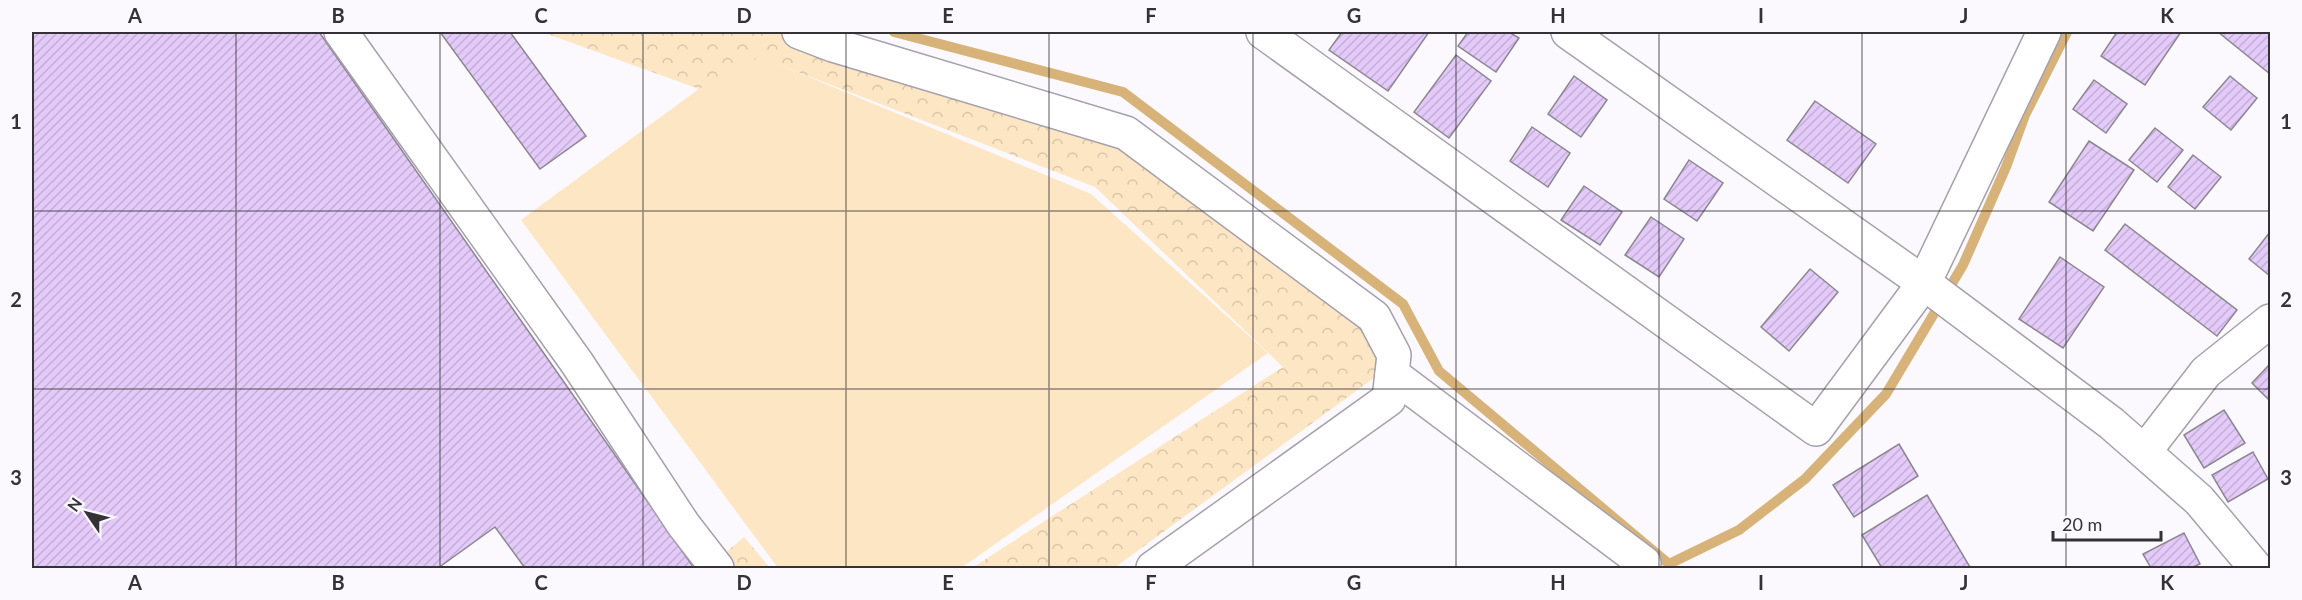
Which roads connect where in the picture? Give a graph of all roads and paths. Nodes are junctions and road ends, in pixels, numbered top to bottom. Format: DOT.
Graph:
graph roads {
  1 [pos="341,32"];
  2 [pos="799,32"];
  3 [pos="1263,32"];
  4 [pos="1568,32"];
  5 [pos="2044,32"];
  6 [pos="1924,283"];
  7 [pos="2271,321"];
  8 [pos="1392,374"];
  9 [pos="2145,451"];
  10 [pos="717,568"];
  11 [pos="1153,568"];
  12 [pos="1638,568"];
  13 [pos="2256,568"];
  1 -- 10 [label="street"];
  2 -- 8 [label="street"];
  3 -- 6 [label="street"];
  4 -- 6 [label="street"];
  5 -- 6 [label="street"];
  6 -- 9 [label="street"];
  7 -- 9 [label="street"];
  8 -- 11 [label="street"];
  8 -- 12 [label="street"];
  9 -- 13 [label="street"];
}
